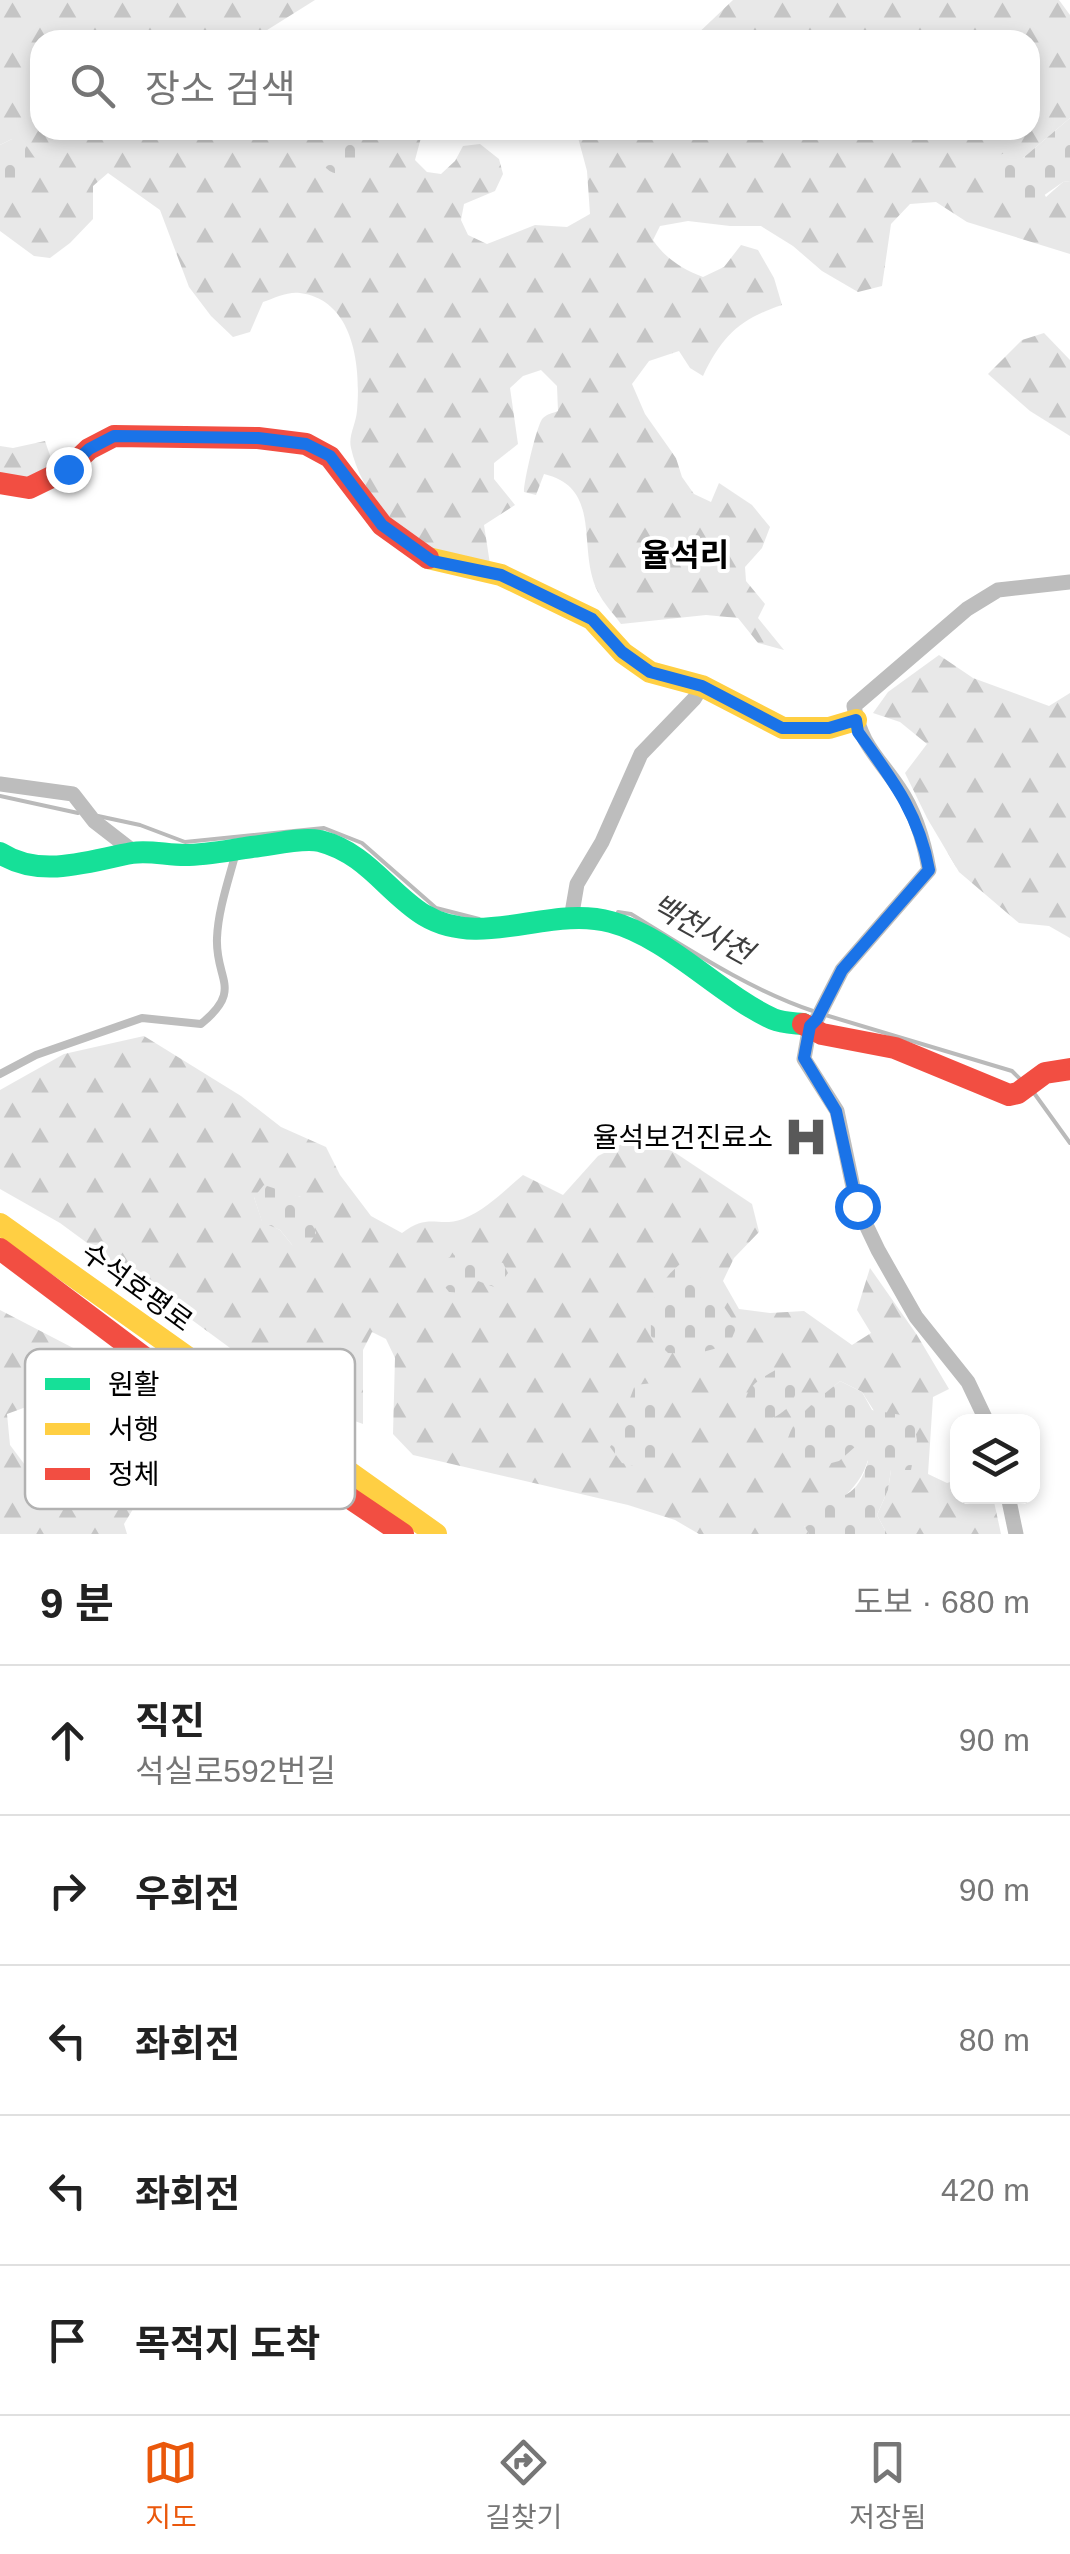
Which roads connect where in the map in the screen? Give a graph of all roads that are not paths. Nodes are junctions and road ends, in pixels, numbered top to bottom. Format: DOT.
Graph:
graph roads {
  1 [pos="0,483"];
  2 [pos="1070,582"];
  3 [pos="702,686"];
  4 [pos="856,720"];
  5 [pos="0,784"];
  6 [pos="134,852"];
  7 [pos="236,852"];
  8 [pos="0,853"];
  9 [pos="573,909"];
  10 [pos="817,1016"];
  11 [pos="1070,1069"];
  12 [pos="0,1074"];
  13 [pos="0,1224"];
  14 [pos="0,1249"];
  15 [pos="133,1349"];
  16 [pos="176,1349"];
  17 [pos="984,1414"];
  18 [pos="355,1476"];
  19 [pos="355,1502"];
  20 [pos="1010,1504"];
  21 [pos="403,1534"];
  22 [pos="436,1534"];
  23 [pos="1016,1534"];
  1 -- 3 [label="main road"];
  2 -- 4 [label="street"];
  3 -- 4 [label="main road"];
  3 -- 9 [label="street"];
  4 -- 10 [label="street"];
  5 -- 6 [label="street"];
  6 -- 7 [label="main road"];
  6 -- 8 [label="main road"];
  7 -- 9 [label="main road"];
  7 -- 12 [label="lane"];
  9 -- 10 [label="main road"];
  10 -- 11 [label="main road"];
  10 -- 17 [label="street"];
  13 -- 16 [label="main road, 수석호평로"];
  14 -- 15 [label="main road, 수석호평로"];
  18 -- 22 [label="main road, 수석호평로"];
  19 -- 21 [label="main road, 수석호평로"];
  20 -- 23 [label="street"];
}
